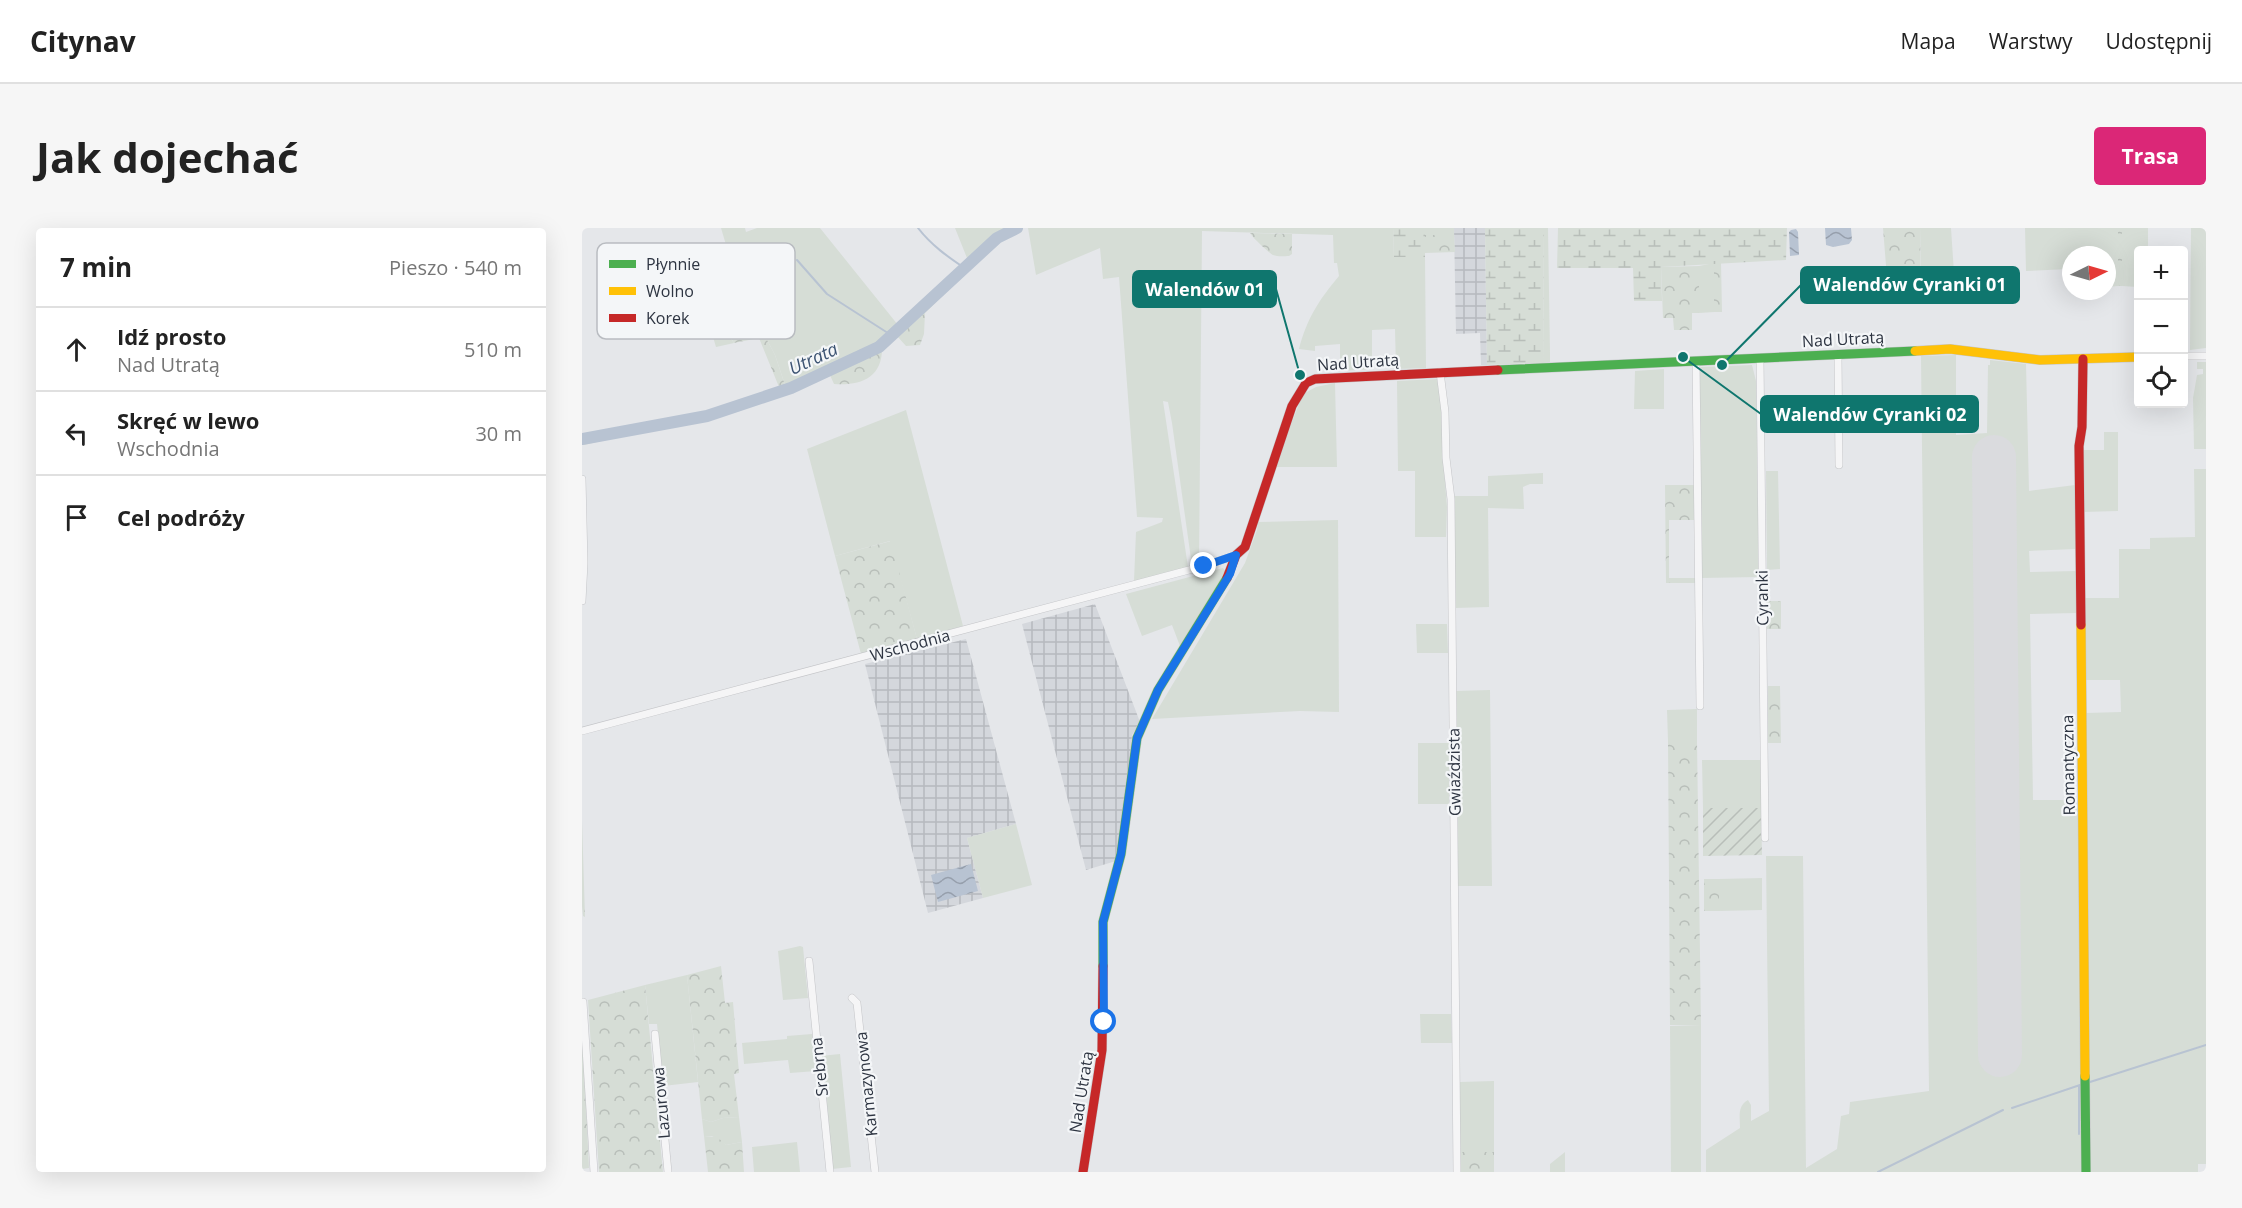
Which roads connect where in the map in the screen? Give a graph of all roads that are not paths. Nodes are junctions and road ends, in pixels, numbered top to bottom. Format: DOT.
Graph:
graph roads {
  1 [pos="1838,355"];
  2 [pos="2188,356"];
  3 [pos="2206,356"];
  4 [pos="2134,357"];
  5 [pos="1760,358"];
  6 [pos="2083,359"];
  7 [pos="1696,361"];
  8 [pos="1440,372"];
  9 [pos="1839,465"];
  10 [pos="582,479"];
  11 [pos="1236,555"];
  12 [pos="582,601"];
  13 [pos="1700,706"];
  14 [pos="582,731"];
  15 [pos="1765,838"];
  16 [pos="809,961"];
  17 [pos="852,998"];
  18 [pos="583,1002"];
  19 [pos="655,1034"];
  20 [pos="594,1172"];
  21 [pos="668,1172"];
  22 [pos="830,1172"];
  23 [pos="875,1172"];
  24 [pos="1083,1172"];
  25 [pos="1457,1172"];
  26 [pos="2086,1172"];
  1 -- 5 [label="street, Nad Utratą"];
  1 -- 6 [label="street, Nad Utratą"];
  1 -- 9 [label="street"];
  2 -- 3 [label="street"];
  4 -- 6 [label="street, Nad Utratą"];
  5 -- 7 [label="street, Nad Utratą"];
  5 -- 15 [label="street, Cyranki"];
  6 -- 26 [label="street, Romantyczna"];
  7 -- 8 [label="street, Nad Utratą"];
  7 -- 13 [label="street"];
  8 -- 11 [label="street, Nad Utratą"];
  8 -- 25 [label="street, Gwiaździsta"];
  10 -- 12 [label="street"];
  11 -- 14 [label="street, Wschodnia"];
  11 -- 24 [label="street, Nad Utratą"];
  16 -- 22 [label="street, Srebrna"];
  17 -- 23 [label="street, Karmazynowa"];
  18 -- 20 [label="street"];
  19 -- 21 [label="street, Lazurowa"];
}
